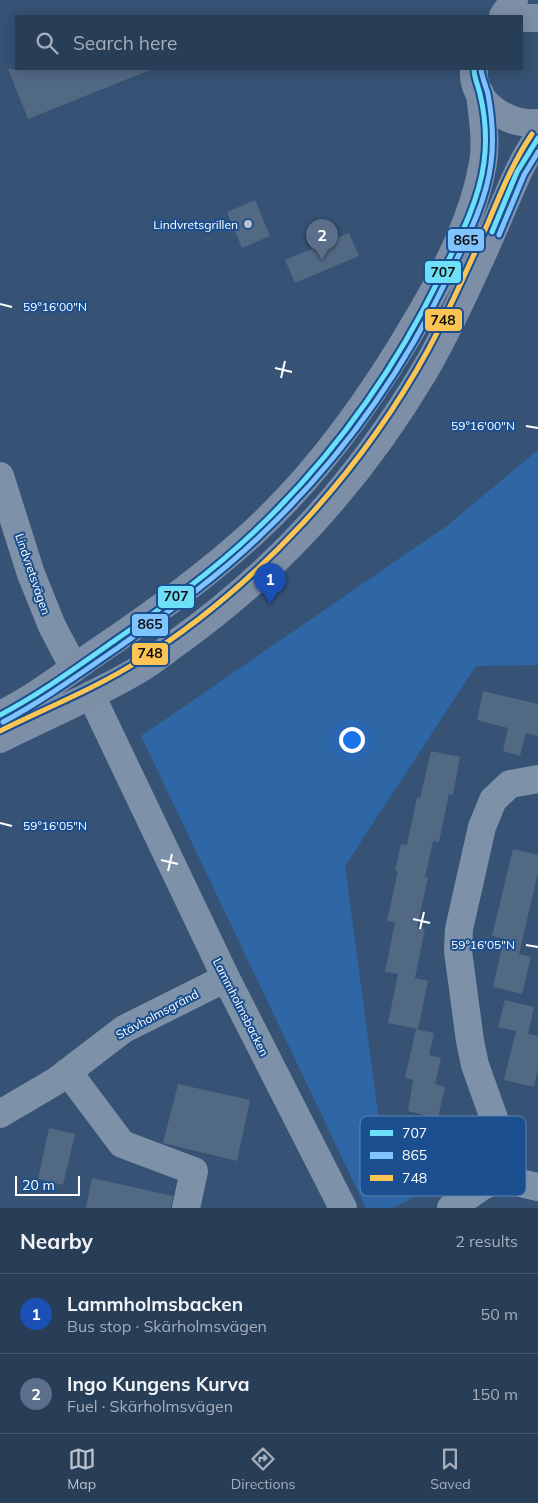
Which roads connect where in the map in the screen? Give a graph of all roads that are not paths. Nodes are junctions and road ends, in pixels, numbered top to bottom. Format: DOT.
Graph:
graph roads {
  1 [pos="514,0"];
  2 [pos="504,15"];
  3 [pos="523,18"];
  4 [pos="538,18"];
  5 [pos="477,81"];
  6 [pos="538,123"];
  7 [pos="538,138"];
  8 [pos="0,476"];
  9 [pos="74,668"];
  10 [pos="91,695"];
  11 [pos="0,715"];
  12 [pos="0,738"];
  13 [pos="538,779"];
  14 [pos="226,978"];
  15 [pos="68,1072"];
  16 [pos="0,1114"];
  17 [pos="493,1116"];
  18 [pos="468,1196"];
  19 [pos="186,1208"];
  20 [pos="343,1208"];
  21 [pos="451,1208"];
  1 -- 2 [label="main road"];
  3 -- 4 [label="main road"];
  5 -- 6 [label="main road"];
  5 -- 9 [label="main road"];
  7 -- 10 [label="main road"];
  8 -- 9 [label="street, Lindvretsvägen"];
  9 -- 10 [label="main road"];
  9 -- 11 [label="main road"];
  10 -- 12 [label="main road"];
  10 -- 14 [label="street, Lammholmsbacken"];
  13 -- 17 [label="street"];
  14 -- 15 [label="street, Stävholmsgränd"];
  14 -- 20 [label="street, Lammholmsbacken"];
  15 -- 16 [label="street, Stävholmsgränd"];
  15 -- 19 [label="street"];
  18 -- 21 [label="street"];
}
